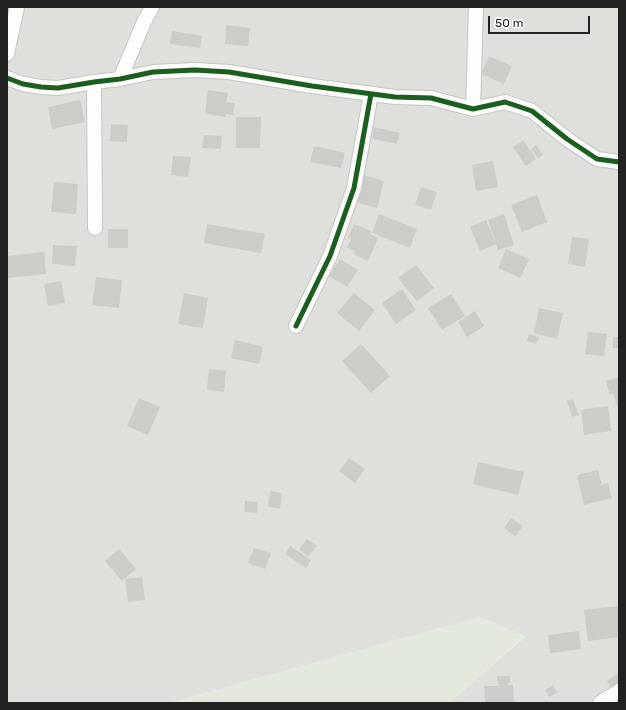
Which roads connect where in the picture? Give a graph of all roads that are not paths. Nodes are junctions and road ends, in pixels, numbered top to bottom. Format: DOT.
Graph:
graph roads {
  1 [pos="17,7"];
  2 [pos="152,7"];
  3 [pos="476,7"];
  4 [pos="7,54"];
  5 [pos="7,78"];
  6 [pos="120,78"];
  7 [pos="94,82"];
  8 [pos="371,94"];
  9 [pos="473,109"];
  10 [pos="619,162"];
  11 [pos="95,228"];
  12 [pos="296,326"];
  13 [pos="619,691"];
  14 [pos="600,703"];
  1 -- 4 [label="street"];
  2 -- 6 [label="street"];
  3 -- 9 [label="street"];
  5 -- 7 [label="street"];
  6 -- 7 [label="street"];
  6 -- 8 [label="street"];
  7 -- 11 [label="street"];
  8 -- 9 [label="street"];
  8 -- 12 [label="street"];
  9 -- 10 [label="street"];
  13 -- 14 [label="street"];
}
